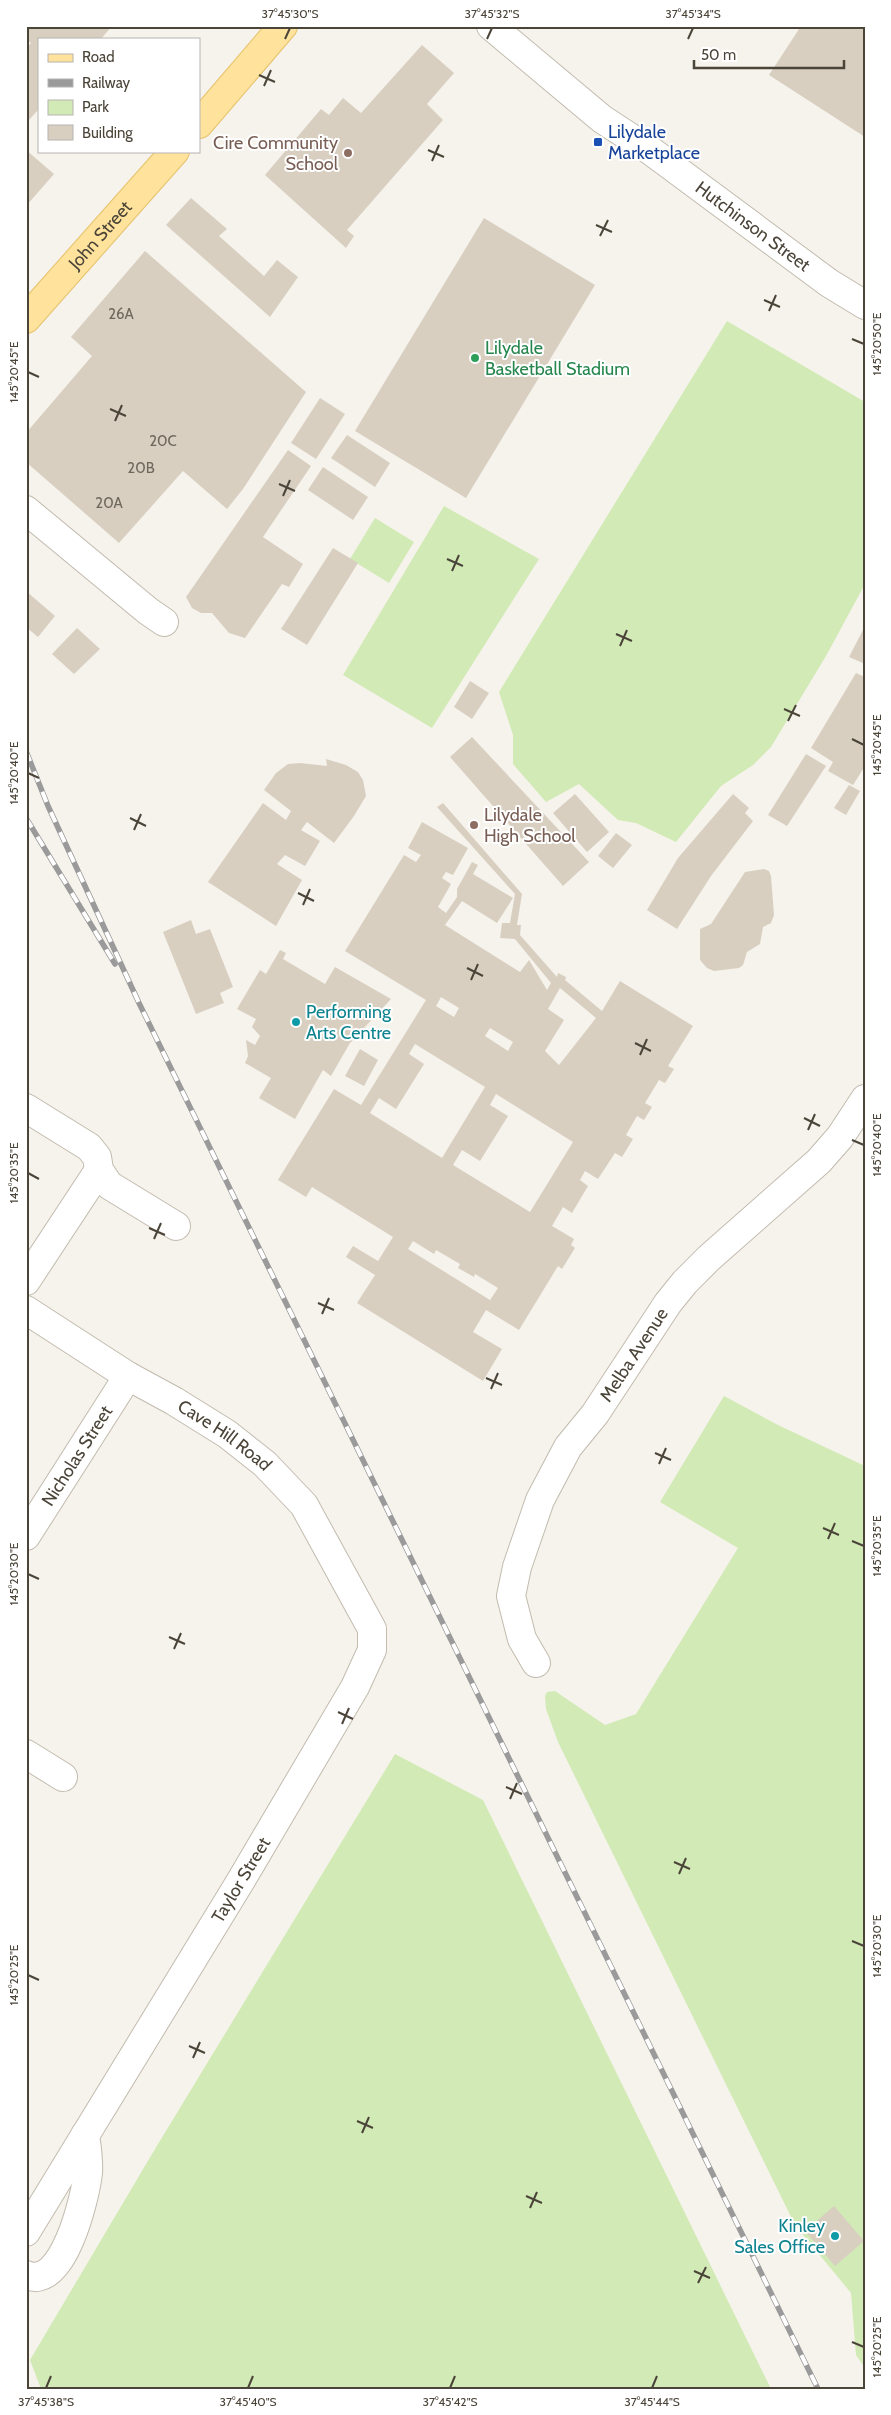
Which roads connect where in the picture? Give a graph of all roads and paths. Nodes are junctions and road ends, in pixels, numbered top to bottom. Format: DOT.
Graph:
graph roads {
  1 [pos="284,26"];
  2 [pos="491,26"];
  3 [pos="200,123"];
  4 [pos="174,152"];
  5 [pos="865,305"];
  6 [pos="26,319"];
  7 [pos="26,510"];
  8 [pos="164,622"];
  9 [pos="865,1098"];
  10 [pos="26,1108"];
  11 [pos="99,1170"];
  12 [pos="176,1226"];
  13 [pos="26,1281"];
  14 [pos="26,1310"];
  15 [pos="128,1376"];
  16 [pos="26,1536"];
  17 [pos="367,1617"];
  18 [pos="536,1663"];
  19 [pos="26,1754"];
  20 [pos="63,1777"];
  21 [pos="85,2134"];
  22 [pos="26,2232"];
  23 [pos="26,2275"];
  1 -- 3 [label="main road"];
  2 -- 5 [label="street, Hutchinson Street"];
  4 -- 6 [label="main road, John Street"];
  7 -- 8 [label="street"];
  9 -- 18 [label="street, Melba Avenue"];
  10 -- 11 [label="street"];
  11 -- 12 [label="street"];
  11 -- 13 [label="street"];
  14 -- 15 [label="street, Cave Hill Road"];
  15 -- 16 [label="street, Nicholas Street"];
  15 -- 17 [label="street, Cave Hill Road"];
  17 -- 21 [label="street, Taylor Street"];
  19 -- 20 [label="street"];
  21 -- 22 [label="street, Taylor Street"];
  21 -- 23 [label="street"];
}
